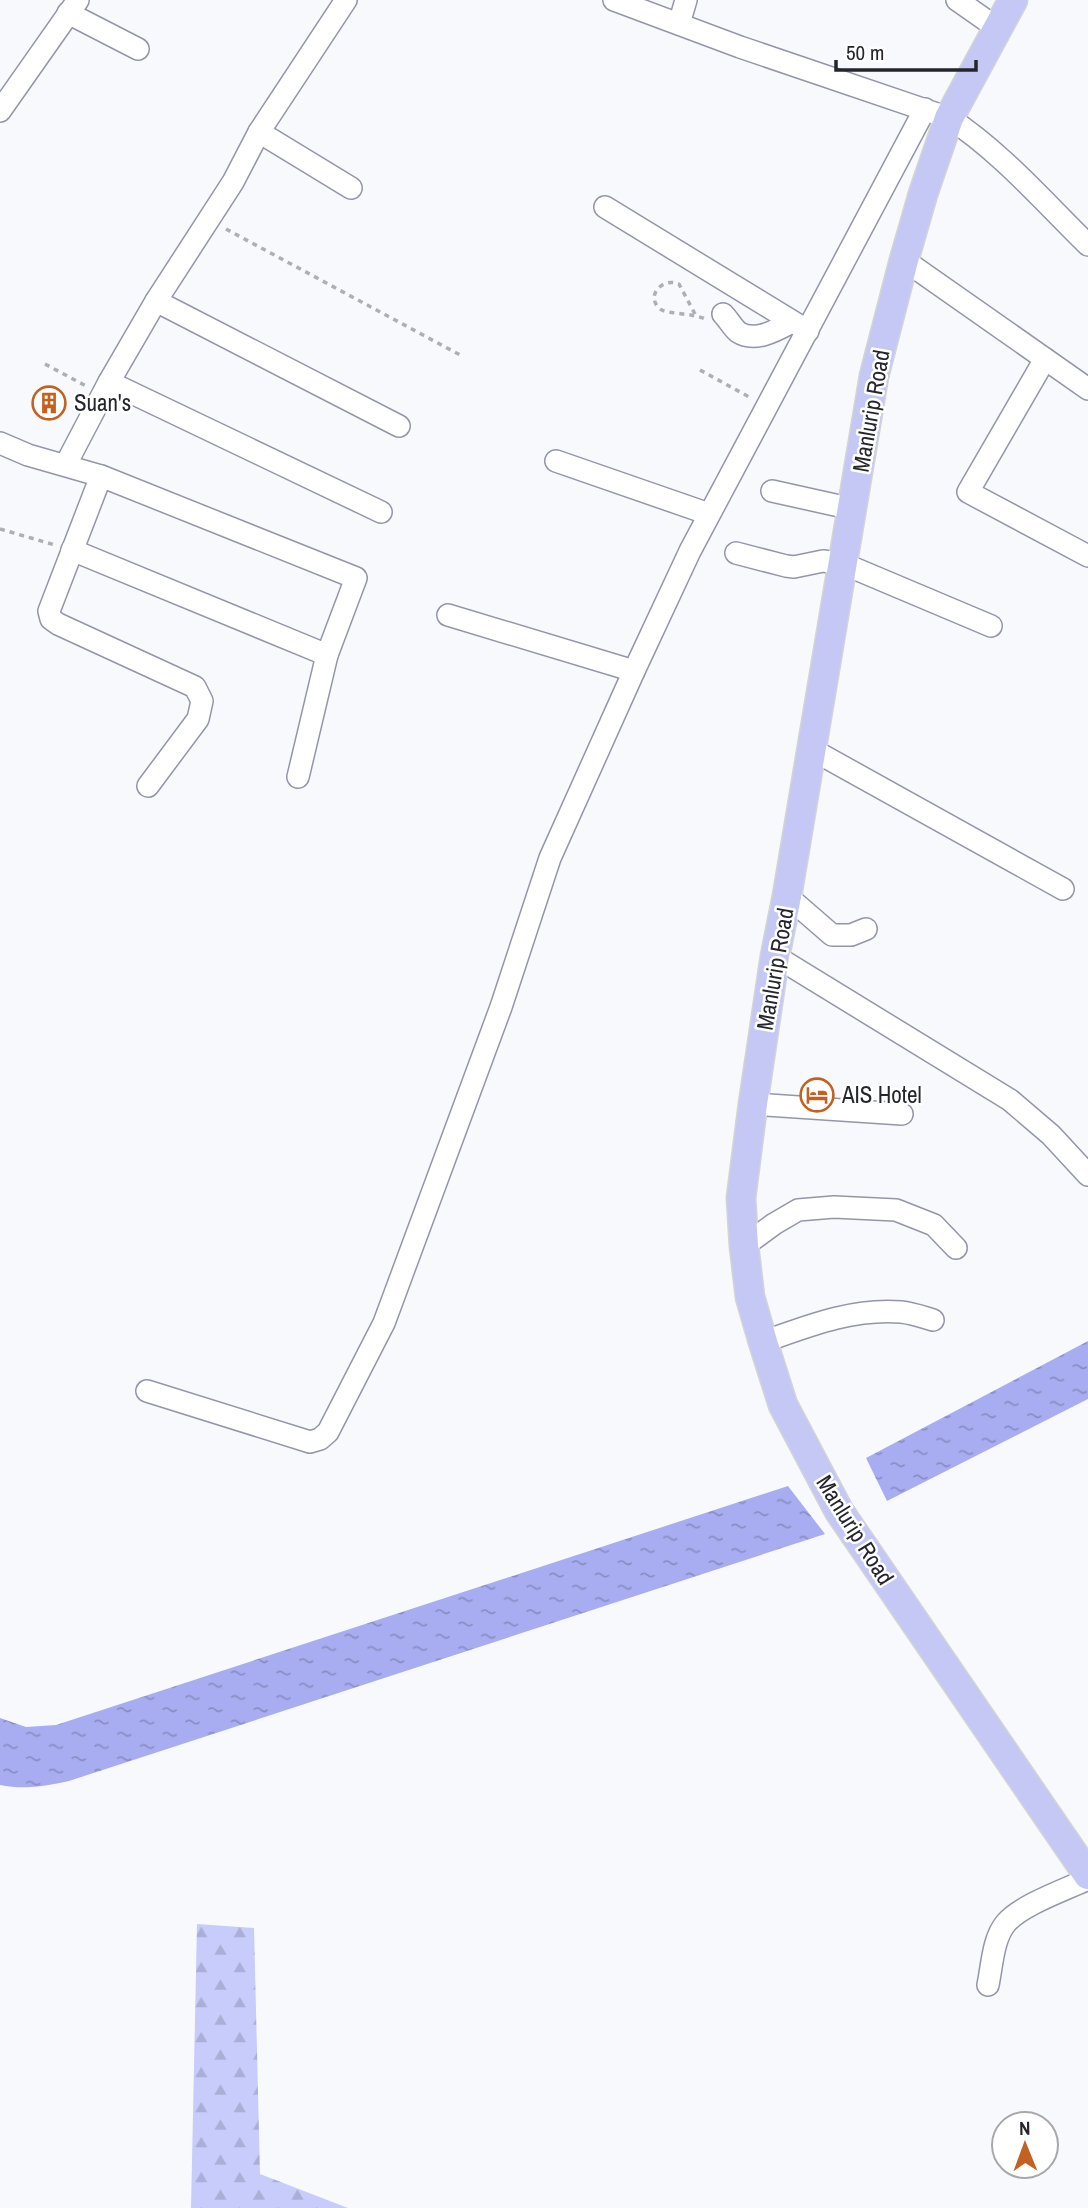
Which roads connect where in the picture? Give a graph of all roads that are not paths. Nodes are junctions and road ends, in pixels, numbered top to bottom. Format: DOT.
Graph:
graph roads {
  1 [pos="346,0"];
  2 [pos="614,0"];
  3 [pos="686,0"];
  4 [pos="957,0"];
  5 [pos="1013,0"];
  6 [pos="73,7"];
  7 [pos="679,23"];
  8 [pos="997,28"];
  9 [pos="138,49"];
  10 [pos="0,111"];
  11 [pos="937,113"];
  12 [pos="259,132"];
  13 [pos="351,188"];
  14 [pos="605,207"];
  15 [pos="1088,245"];
  16 [pos="904,260"];
  17 [pos="156,302"];
  18 [pos="723,314"];
  19 [pos="800,326"];
  20 [pos="1045,359"];
  21 [pos="106,388"];
  22 [pos="1088,389"];
  23 [pos="400,426"];
  24 [pos="0,443"];
  25 [pos="556,461"];
  26 [pos="66,464"];
  27 [pos="101,476"];
  28 [pos="772,491"];
  29 [pos="853,509"];
  30 [pos="381,512"];
  31 [pos="709,514"];
  32 [pos="72,550"];
  33 [pos="736,553"];
  34 [pos="1088,556"];
  35 [pos="844,565"];
  36 [pos="447,615"];
  37 [pos="991,626"];
  38 [pos="327,655"];
  39 [pos="634,671"];
  40 [pos="811,749"];
  41 [pos="298,777"];
  42 [pos="148,786"];
  43 [pos="1062,889"];
  44 [pos="787,896"];
  45 [pos="866,929"];
  46 [pos="775,956"];
  47 [pos="753,1104"];
  48 [pos="902,1114"];
  49 [pos="1088,1175"];
  50 [pos="744,1246"];
  51 [pos="956,1248"];
  52 [pos="933,1320"];
  53 [pos="763,1342"];
  54 [pos="147,1391"];
  55 [pos="1088,1877"];
  56 [pos="988,1985"];
  1 -- 12 [label="street"];
  2 -- 7 [label="street"];
  3 -- 7 [label="street"];
  4 -- 8 [label="street"];
  5 -- 8 [label="main road, Manlurip Road"];
  6 -- 9 [label="street"];
  6 -- 10 [label="street"];
  7 -- 11 [label="street"];
  8 -- 11 [label="main road, Manlurip Road"];
  11 -- 15 [label="street"];
  11 -- 16 [label="main road, Manlurip Road"];
  11 -- 19 [label="street"];
  12 -- 13 [label="street"];
  12 -- 17 [label="street"];
  14 -- 19 [label="street"];
  16 -- 20 [label="street"];
  16 -- 29 [label="main road, Manlurip Road"];
  17 -- 21 [label="street"];
  17 -- 23 [label="street"];
  18 -- 19 [label="street"];
  19 -- 31 [label="street"];
  20 -- 22 [label="street"];
  20 -- 34 [label="street"];
  21 -- 26 [label="street"];
  21 -- 30 [label="street"];
  24 -- 26 [label="street"];
  25 -- 31 [label="street"];
  26 -- 27 [label="street"];
  27 -- 32 [label="street"];
  27 -- 38 [label="street"];
  28 -- 29 [label="street"];
  29 -- 35 [label="main road, Manlurip Road"];
  31 -- 39 [label="street"];
  32 -- 38 [label="street"];
  32 -- 42 [label="street"];
  33 -- 35 [label="street"];
  35 -- 37 [label="street"];
  35 -- 40 [label="main road, Manlurip Road"];
  36 -- 39 [label="street"];
  38 -- 41 [label="street"];
  39 -- 54 [label="street"];
  40 -- 43 [label="street"];
  40 -- 44 [label="main road, Manlurip Road"];
  44 -- 45 [label="street"];
  44 -- 46 [label="main road, Manlurip Road"];
  46 -- 47 [label="main road, Manlurip Road"];
  46 -- 49 [label="street"];
  47 -- 48 [label="street"];
  47 -- 50 [label="main road, Manlurip Road"];
  50 -- 51 [label="street"];
  50 -- 53 [label="main road, Manlurip Road"];
  52 -- 53 [label="street"];
  53 -- 55 [label="main road, Manlurip Road"];
  55 -- 56 [label="street"];
}
